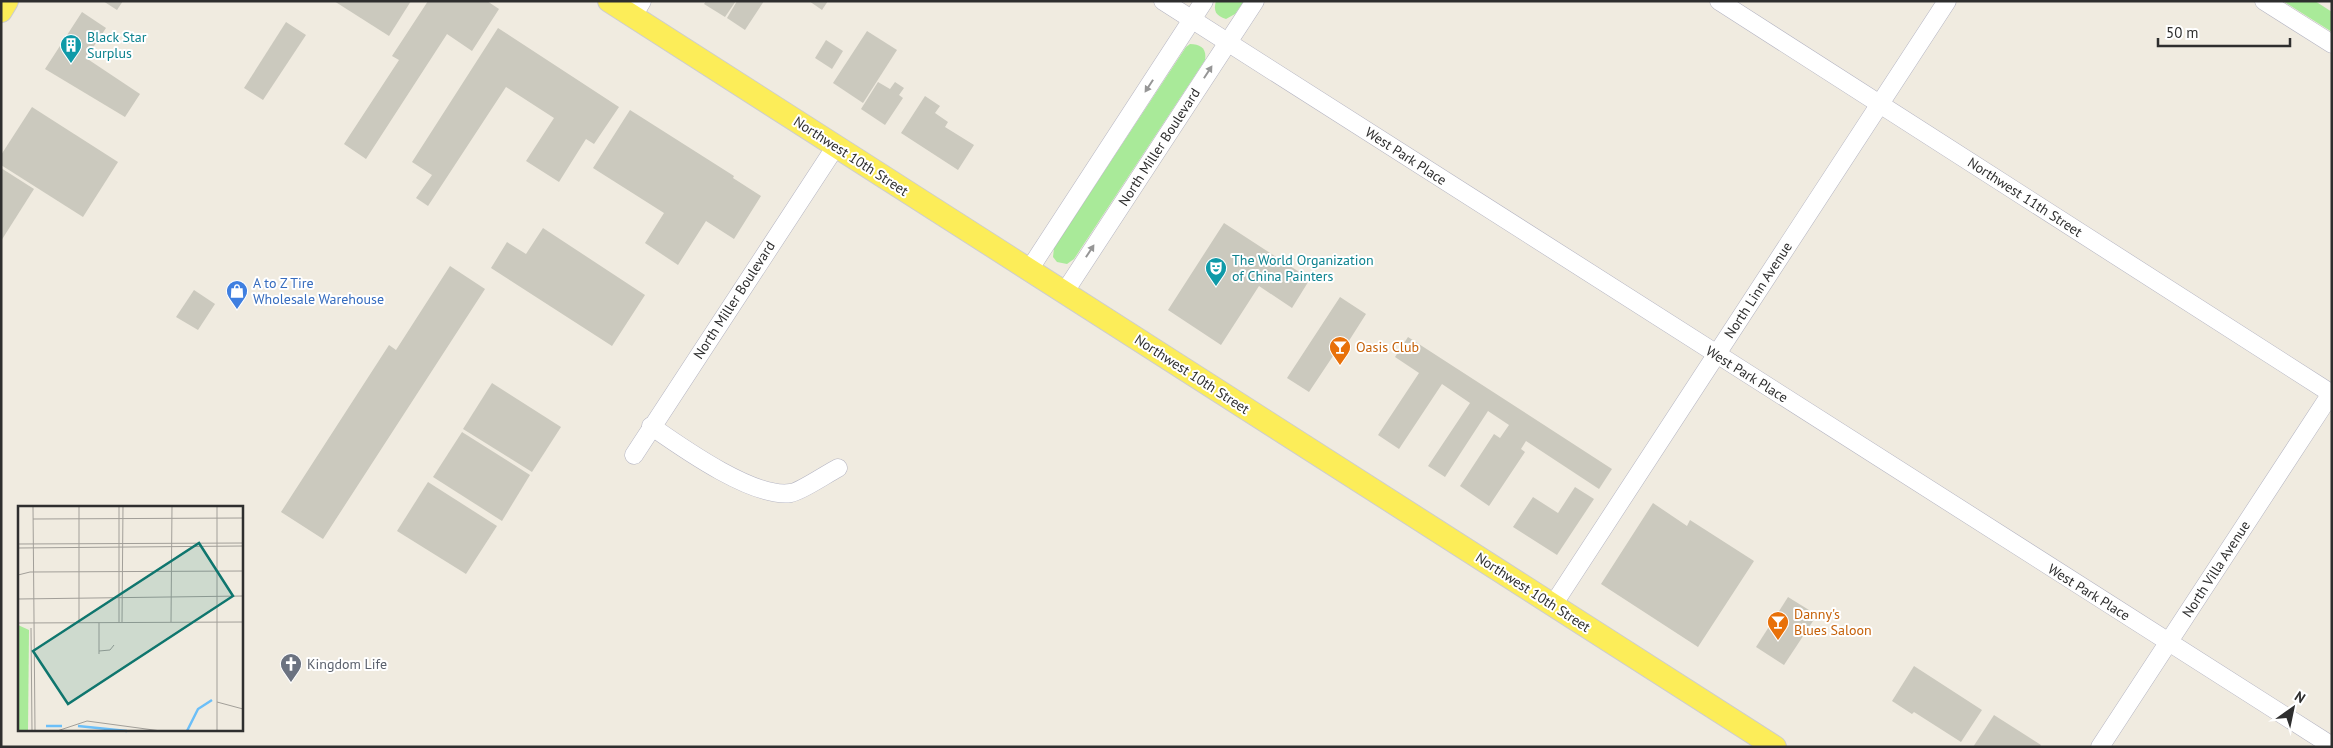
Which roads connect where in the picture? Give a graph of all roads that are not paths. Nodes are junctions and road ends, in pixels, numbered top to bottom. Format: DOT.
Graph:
graph roads {
  1 [pos="7,1"];
  2 [pos="609,1"];
  3 [pos="1163,1"];
  4 [pos="1204,1"];
  5 [pos="1255,1"];
  6 [pos="1719,1"];
  7 [pos="1947,1"];
  8 [pos="2264,1"];
  9 [pos="638,9"];
  10 [pos="1,11"];
  11 [pos="1192,20"];
  12 [pos="1228,42"];
  13 [pos="2332,44"];
  14 [pos="1879,104"];
  15 [pos="836,146"];
  16 [pos="1029,270"];
  17 [pos="1064,293"];
  18 [pos="1716,355"];
  19 [pos="2332,393"];
  20 [pos="651,426"];
  21 [pos="634,454"];
  22 [pos="838,468"];
  23 [pos="1553,605"];
  24 [pos="2168,642"];
  25 [pos="2332,746"];
  26 [pos="1775,747"];
  27 [pos="2100,747"];
  1 -- 10 [label="main road"];
  2 -- 9 [label="main road, Northwest 10th Street"];
  3 -- 11 [label="street, West Park Place"];
  4 -- 11 [label="street"];
  5 -- 12 [label="street, North Miller Boulevard"];
  6 -- 14 [label="street, Northwest 11th Street"];
  7 -- 14 [label="street, North Linn Avenue"];
  8 -- 13 [label="street"];
  9 -- 15 [label="main road, Northwest 10th Street"];
  11 -- 12 [label="street, West Park Place"];
  11 -- 16 [label="street, one-way"];
  17 -- 12 [label="street, North Miller Boulevard, one-way"];
  12 -- 18 [label="street, West Park Place"];
  14 -- 18 [label="street, North Linn Avenue"];
  14 -- 19 [label="street, Northwest 11th Street"];
  15 -- 16 [label="main road, Northwest 10th Street"];
  15 -- 20 [label="street, North Miller Boulevard"];
  16 -- 17 [label="main road, Northwest 10th Street"];
  17 -- 23 [label="main road, Northwest 10th Street"];
  18 -- 23 [label="street, North Linn Avenue"];
  18 -- 24 [label="street, West Park Place"];
  19 -- 24 [label="street, North Villa Avenue"];
  20 -- 21 [label="street, North Miller Boulevard"];
  20 -- 22 [label="street"];
  23 -- 26 [label="main road, Northwest 10th Street"];
  24 -- 25 [label="street, West Park Place"];
  24 -- 27 [label="street, North Villa Avenue"];
}
